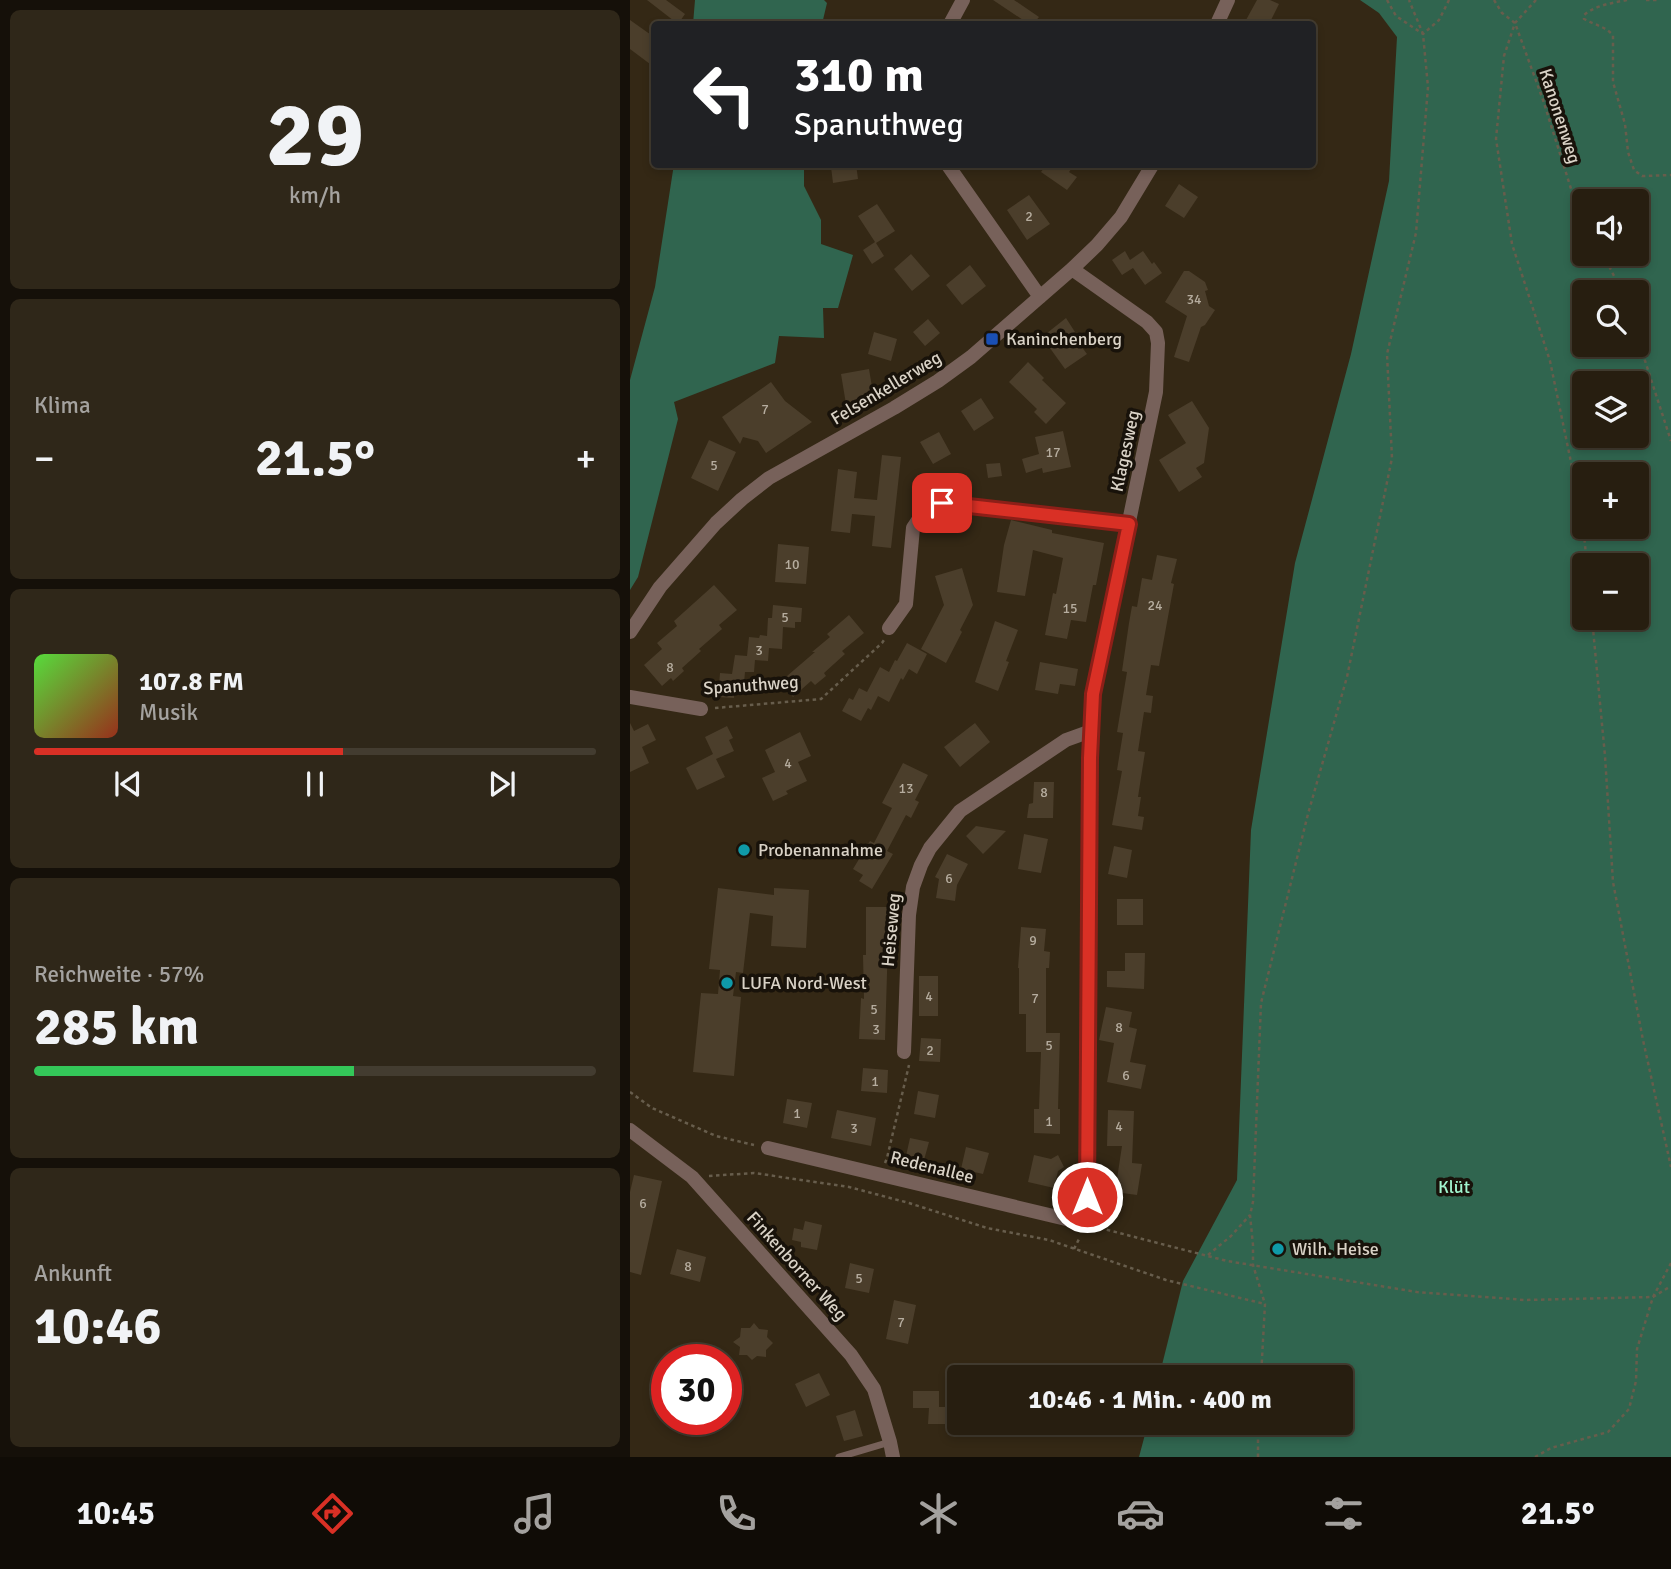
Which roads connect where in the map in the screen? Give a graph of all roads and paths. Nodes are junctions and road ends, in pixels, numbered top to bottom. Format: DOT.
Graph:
graph roads {
  1 [pos="963,0"];
  2 [pos="1228,0"];
  3 [pos="1387,0"];
  4 [pos="1409,0"];
  5 [pos="1449,0"];
  6 [pos="1494,0"];
  7 [pos="1528,0"];
  8 [pos="1627,0"];
  9 [pos="1646,0"];
  10 [pos="1658,0"];
  11 [pos="1535,1"];
  12 [pos="952,21"];
  13 [pos="1218,21"];
  14 [pos="1515,23"];
  15 [pos="1423,34"];
  16 [pos="950,168"];
  17 [pos="1151,168"];
  18 [pos="1671,175"];
  19 [pos="1572,192"];
  20 [pos="1072,269"];
  21 [pos="1040,297"];
  22 [pos="1644,357"];
  23 [pos="1671,442"];
  24 [pos="1129,524"];
  25 [pos="1586,553"];
  26 [pos="889,628"];
  27 [pos="1593,630"];
  28 [pos="630,632"];
  29 [pos="630,697"];
  30 [pos="701,709"];
  31 [pos="1091,731"];
  32 [pos="904,1052"];
  33 [pos="630,1092"];
  34 [pos="630,1130"];
  35 [pos="768,1148"];
  36 [pos="1671,1167"];
  37 [pos="880,1174"];
  38 [pos="692,1177"];
  39 [pos="1250,1214"];
  40 [pos="1087,1224"];
  41 [pos="1208,1255"];
  42 [pos="1671,1263"];
  43 [pos="1253,1265"];
  44 [pos="1671,1286"];
  45 [pos="1653,1297"];
  46 [pos="1265,1304"];
  47 [pos="1262,1365"];
  48 [pos="1258,1435"];
  49 [pos="890,1442"];
  50 [pos="839,1457"];
  51 [pos="893,1457"];
  52 [pos="1258,1457"];
  53 [pos="1535,1457"];
  1 -- 12 [label="street"];
  2 -- 13 [label="street"];
  3 -- 15 [label="path"];
  4 -- 15 [label="path"];
  5 -- 15 [label="path"];
  6 -- 14 [label="path"];
  7 -- 11 [label="path"];
  8 -- 18 [label="path"];
  9 -- 10 [label="path"];
  11 -- 14 [label="path"];
  14 -- 19 [label="path, Kanonenweg"];
  14 -- 25 [label="path"];
  15 -- 39 [label="path"];
  16 -- 21 [label="street"];
  17 -- 20 [label="street, Felsenkellerweg"];
  20 -- 21 [label="street, Felsenkellerweg"];
  20 -- 24 [label="street, Klagesweg"];
  21 -- 28 [label="street, Felsenkellerweg"];
  22 -- 23 [label="path"];
  24 -- 26 [label="street"];
  24 -- 31 [label="street, Klagesweg"];
  26 -- 30 [label="path, Spanuthweg"];
  27 -- 36 [label="path"];
  29 -- 30 [label="street, Spanuthweg"];
  31 -- 32 [label="street, Heiseweg"];
  31 -- 40 [label="street, Klagesweg"];
  32 -- 37 [label="path"];
  33 -- 35 [label="path"];
  34 -- 38 [label="street, Finkenborner Weg"];
  35 -- 37 [label="street, Redenallee"];
  37 -- 40 [label="street, Redenallee"];
  38 -- 46 [label="path"];
  38 -- 49 [label="street, Finkenborner Weg"];
  39 -- 41 [label="path"];
  39 -- 43 [label="path"];
  40 -- 41 [label="path"];
  41 -- 43 [label="path"];
  42 -- 45 [label="path"];
  43 -- 45 [label="path"];
  43 -- 46 [label="path"];
  44 -- 45 [label="path"];
  45 -- 53 [label="path"];
  46 -- 47 [label="path"];
  48 -- 52 [label="path"];
  49 -- 50 [label="lane"];
  49 -- 51 [label="street, Finkenborner Weg"];
}
